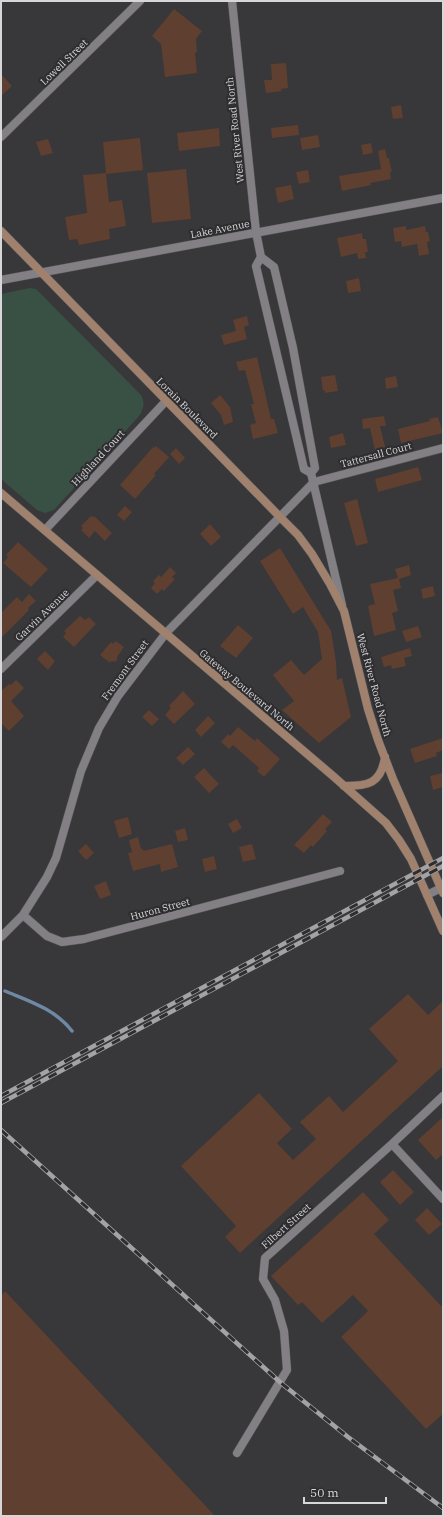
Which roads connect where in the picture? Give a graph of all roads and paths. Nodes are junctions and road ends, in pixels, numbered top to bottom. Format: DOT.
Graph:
graph roads {
  1 [pos="140,1"];
  2 [pos="232,1"];
  3 [pos="1,137"];
  4 [pos="443,198"];
  5 [pos="1,231"];
  6 [pos="256,232"];
  7 [pos="261,257"];
  8 [pos="42,272"];
  9 [pos="1,280"];
  10 [pos="166,401"];
  11 [pos="443,448"];
  12 [pos="311,473"];
  13 [pos="314,482"];
  14 [pos="1,493"];
  15 [pos="280,517"];
  16 [pos="45,530"];
  17 [pos="97,575"];
  18 [pos="344,611"];
  19 [pos="166,633"];
  20 [pos="1,669"];
  21 [pos="385,757"];
  22 [pos="344,786"];
  23 [pos="340,871"];
  24 [pos="442,889"];
  25 [pos="427,895"];
  26 [pos="23,915"];
  27 [pos="443,931"];
  28 [pos="1,937"];
  29 [pos="443,1096"];
  30 [pos="392,1144"];
  31 [pos="443,1199"];
  32 [pos="237,1453"];
  1 -- 3 [label="street, Lowell Street"];
  2 -- 6 [label="street, West River Road North"];
  4 -- 6 [label="street, Lake Avenue"];
  5 -- 8 [label="main road, Lorain Boulevard"];
  6 -- 7 [label="street, West River Road North"];
  6 -- 8 [label="street, Lake Avenue"];
  7 -- 12 [label="street, West River Road North"];
  7 -- 12 [label="street, West River Road North"];
  8 -- 9 [label="street, Lake Avenue"];
  8 -- 10 [label="main road, Lorain Boulevard"];
  10 -- 15 [label="main road, Lorain Boulevard"];
  10 -- 16 [label="street, Highland Court"];
  11 -- 13 [label="street, Tattersall Court"];
  12 -- 13 [label="street, West River Road North"];
  13 -- 15 [label="street, Fremont Street"];
  13 -- 18 [label="street, West River Road North"];
  14 -- 16 [label="main road, Gateway Boulevard North"];
  15 -- 18 [label="main road, Lorain Boulevard"];
  15 -- 19 [label="street, Fremont Street"];
  16 -- 17 [label="main road, Gateway Boulevard North"];
  17 -- 19 [label="main road, Gateway Boulevard North"];
  17 -- 20 [label="street, Garvin Avenue"];
  18 -- 21 [label="main road, West River Road North"];
  19 -- 22 [label="main road, Gateway Boulevard North"];
  19 -- 26 [label="street, Fremont Street"];
  21 -- 22 [label="main road"];
  21 -- 24 [label="main road, West River Road North"];
  22 -- 25 [label="main road, Gateway Boulevard North"];
  23 -- 26 [label="street, Huron Street"];
  24 -- 25 [label="street"];
  25 -- 27 [label="main road, Gateway Boulevard North"];
  26 -- 28 [label="street"];
  29 -- 30 [label="street, Filbert Street"];
  30 -- 31 [label="street"];
  30 -- 32 [label="street, Filbert Street"];
}
